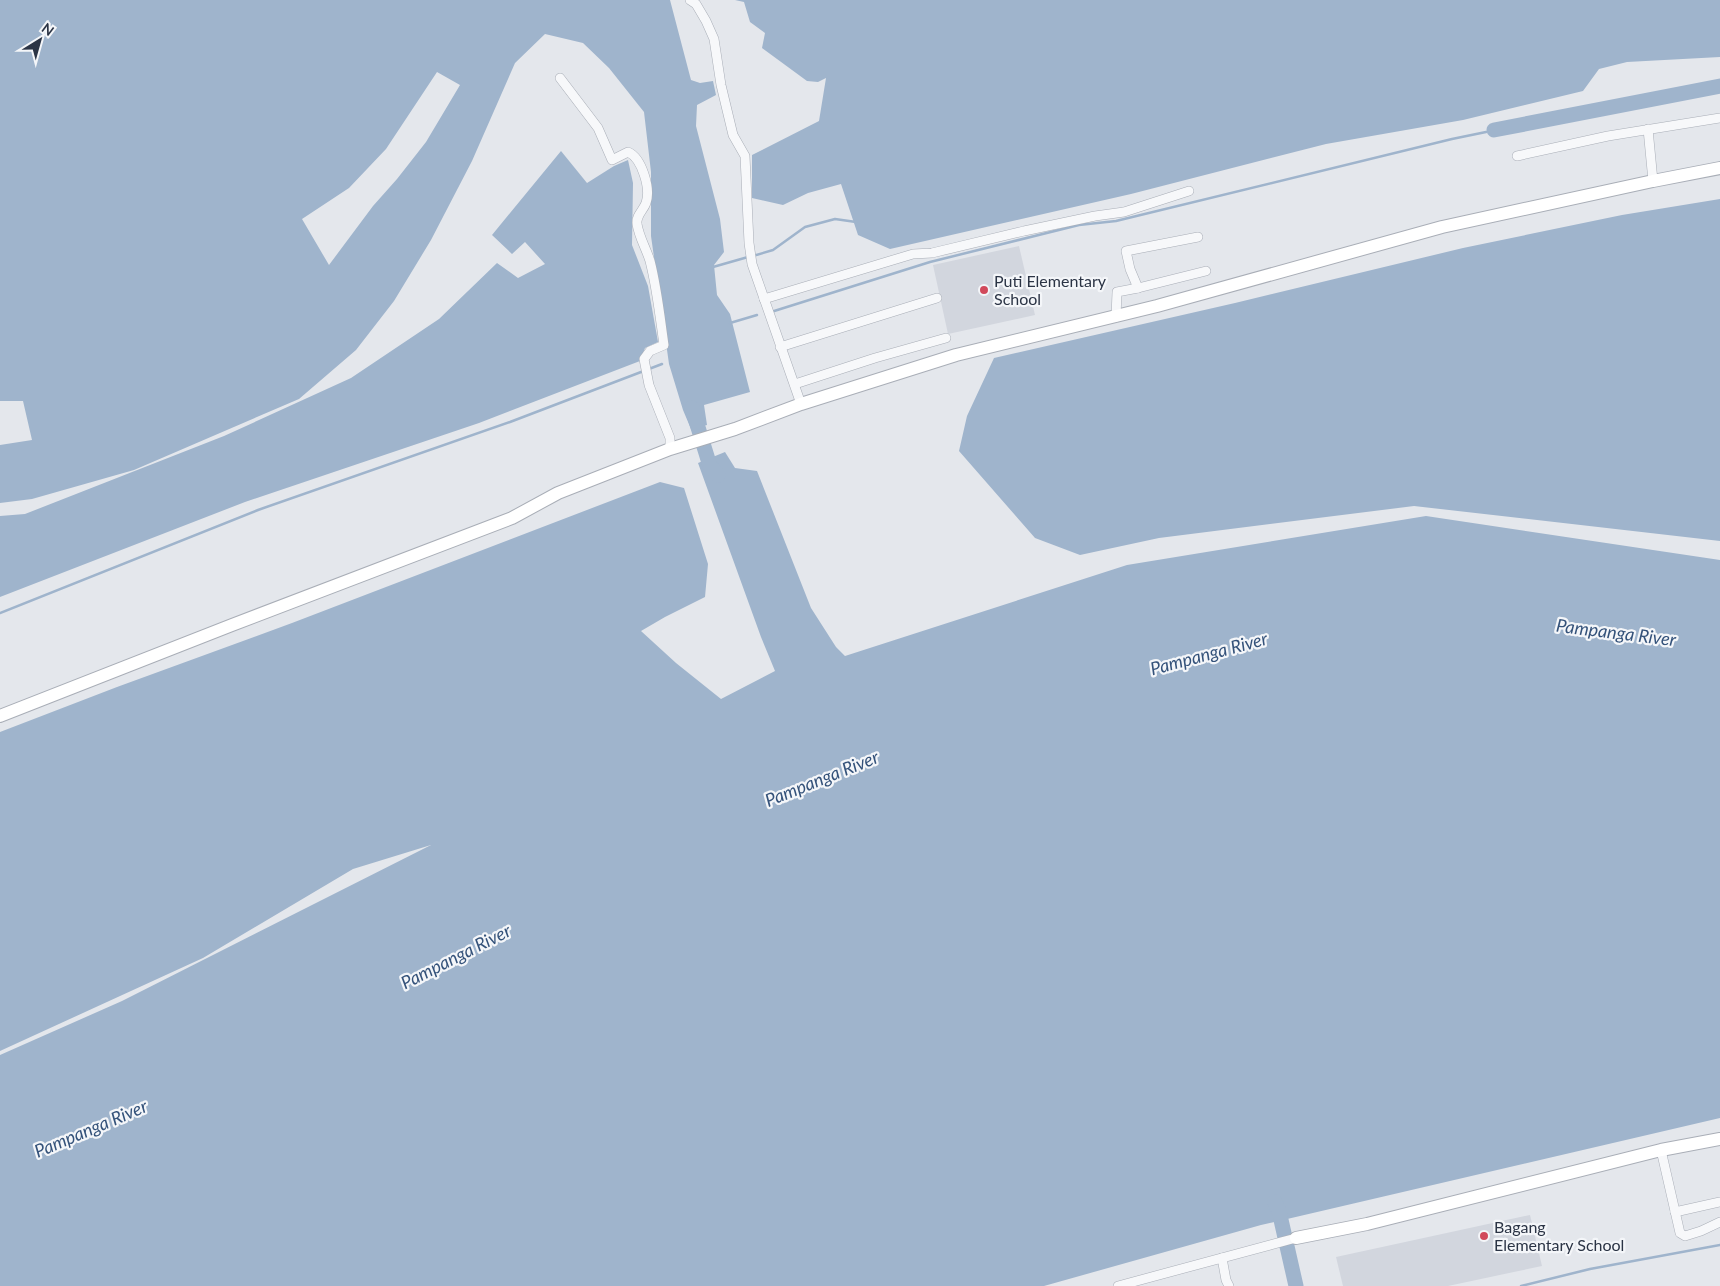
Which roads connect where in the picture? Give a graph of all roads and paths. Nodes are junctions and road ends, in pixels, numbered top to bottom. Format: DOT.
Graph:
graph roads {
  1 [pos="690,0"];
  2 [pos="560,78"];
  3 [pos="1720,118"];
  4 [pos="1648,130"];
  5 [pos="1517,156"];
  6 [pos="1720,168"];
  7 [pos="1653,181"];
  8 [pos="1189,191"];
  9 [pos="1198,237"];
  10 [pos="1206,271"];
  11 [pos="1138,288"];
  12 [pos="937,298"];
  13 [pos="764,299"];
  14 [pos="1116,317"];
  15 [pos="946,338"];
  16 [pos="780,346"];
  17 [pos="795,384"];
  18 [pos="801,404"];
  19 [pos="670,449"];
  20 [pos="0,716"];
  21 [pos="1720,1139"];
  22 [pos="1661,1150"];
  23 [pos="1720,1202"];
  24 [pos="1675,1212"];
  25 [pos="1720,1222"];
  26 [pos="1296,1238"];
  27 [pos="1222,1258"];
  28 [pos="1118,1286"];
  29 [pos="1229,1286"];
  1 -- 13 [label="street"];
  2 -- 19 [label="street"];
  3 -- 4 [label="street"];
  4 -- 5 [label="street"];
  4 -- 7 [label="street"];
  6 -- 7 [label="street"];
  7 -- 14 [label="street"];
  8 -- 13 [label="street"];
  9 -- 11 [label="street"];
  10 -- 11 [label="street"];
  11 -- 14 [label="street"];
  12 -- 16 [label="street"];
  13 -- 16 [label="street"];
  14 -- 18 [label="street"];
  15 -- 17 [label="street"];
  16 -- 17 [label="street"];
  17 -- 18 [label="street"];
  18 -- 19 [label="street"];
  19 -- 20 [label="street"];
  21 -- 22 [label="street"];
  22 -- 24 [label="street"];
  22 -- 26 [label="street"];
  23 -- 24 [label="street"];
  24 -- 25 [label="street"];
  26 -- 27 [label="street"];
  27 -- 28 [label="street"];
  27 -- 29 [label="street"];
}
